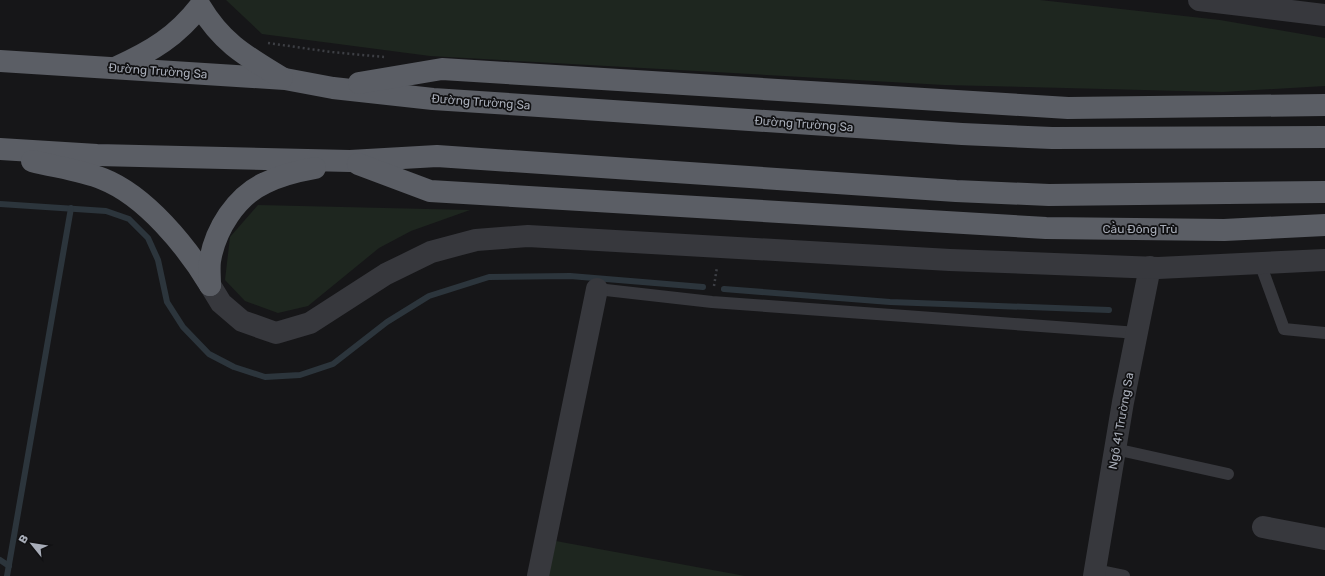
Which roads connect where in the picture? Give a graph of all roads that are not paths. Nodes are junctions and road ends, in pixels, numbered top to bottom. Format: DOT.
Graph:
graph roads {
  1 [pos="1199,0"];
  2 [pos="201,3"];
  3 [pos="1285,5"];
  4 [pos="1325,15"];
  5 [pos="0,61"];
  6 [pos="117,67"];
  7 [pos="285,79"];
  8 [pos="333,88"];
  9 [pos="1325,105"];
  10 [pos="1325,137"];
  11 [pos="0,149"];
  12 [pos="0,152"];
  13 [pos="350,161"];
  14 [pos="1325,192"];
  15 [pos="1325,225"];
  16 [pos="1325,260"];
  17 [pos="1260,263"];
  18 [pos="1150,267"];
  19 [pos="210,285"];
  20 [pos="597,289"];
  21 [pos="1138,333"];
  22 [pos="1325,333"];
  23 [pos="1115,449"];
  24 [pos="1228,474"];
  25 [pos="1263,527"];
  26 [pos="1325,539"];
  27 [pos="1094,573"];
  28 [pos="538,576"];
  29 [pos="1124,576"];
  1 -- 3 [label="street"];
  2 -- 6 [label="highway"];
  2 -- 7 [label="highway"];
  3 -- 4 [label="street"];
  5 -- 6 [label="highway, Đường Trường Sa"];
  6 -- 7 [label="highway, Đường Trường Sa"];
  7 -- 8 [label="highway, Đường Trường Sa"];
  8 -- 9 [label="highway"];
  8 -- 10 [label="highway, Đường Trường Sa"];
  11 -- 13 [label="highway"];
  12 -- 19 [label="highway"];
  13 -- 14 [label="highway"];
  13 -- 15 [label="highway, Cầu Đông Trù"];
  13 -- 19 [label="highway"];
  16 -- 17 [label="street"];
  17 -- 18 [label="street"];
  17 -- 22 [label="lane"];
  18 -- 19 [label="street"];
  18 -- 21 [label="street, Ngõ 41 Trường Sa"];
  20 -- 21 [label="lane"];
  20 -- 28 [label="street"];
  21 -- 23 [label="street, Ngõ 41 Trường Sa"];
  23 -- 24 [label="lane"];
  23 -- 27 [label="street, Ngõ 41 Trường Sa"];
  25 -- 26 [label="street"];
  27 -- 29 [label="lane"];
}
